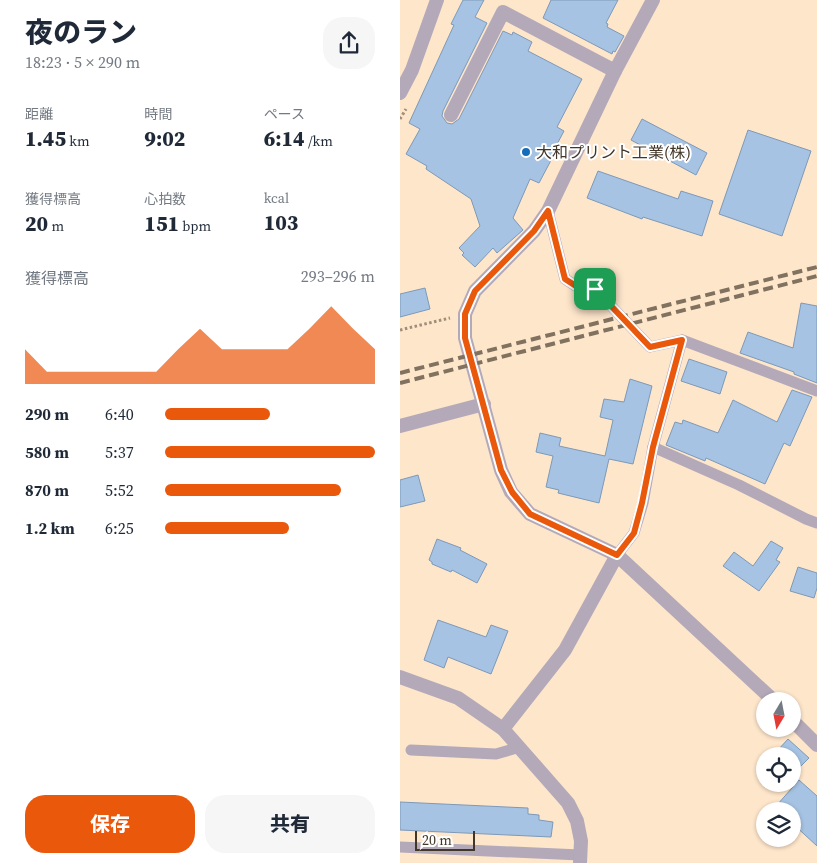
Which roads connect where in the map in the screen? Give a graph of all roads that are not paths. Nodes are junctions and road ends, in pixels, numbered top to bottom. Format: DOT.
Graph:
graph roads {
  1 [pos="438,0"];
  2 [pos="653,0"];
  3 [pos="615,71"];
  4 [pos="400,93"];
  5 [pos="451,115"];
  6 [pos="548,211"];
  7 [pos="682,340"];
  8 [pos="817,391"];
  9 [pos="484,404"];
  10 [pos="400,426"];
  11 [pos="653,447"];
  12 [pos="817,523"];
  13 [pos="617,555"];
  14 [pos="400,677"];
  15 [pos="764,692"];
  16 [pos="503,729"];
  17 [pos="801,729"];
  18 [pos="817,745"];
  19 [pos="520,747"];
  20 [pos="411,750"];
  21 [pos="400,847"];
  22 [pos="580,859"];
  1 -- 4 [label="street"];
  2 -- 3 [label="street"];
  3 -- 5 [label="street"];
  3 -- 6 [label="street"];
  6 -- 7 [label="lane"];
  6 -- 9 [label="street"];
  7 -- 8 [label="lane"];
  7 -- 11 [label="lane"];
  9 -- 10 [label="street"];
  9 -- 13 [label="street"];
  11 -- 12 [label="lane"];
  11 -- 13 [label="lane"];
  13 -- 15 [label="street"];
  13 -- 16 [label="street"];
  14 -- 16 [label="street"];
  16 -- 19 [label="street"];
  17 -- 18 [label="street"];
  19 -- 20 [label="lane"];
  19 -- 22 [label="street"];
  21 -- 22 [label="lane"];
}
